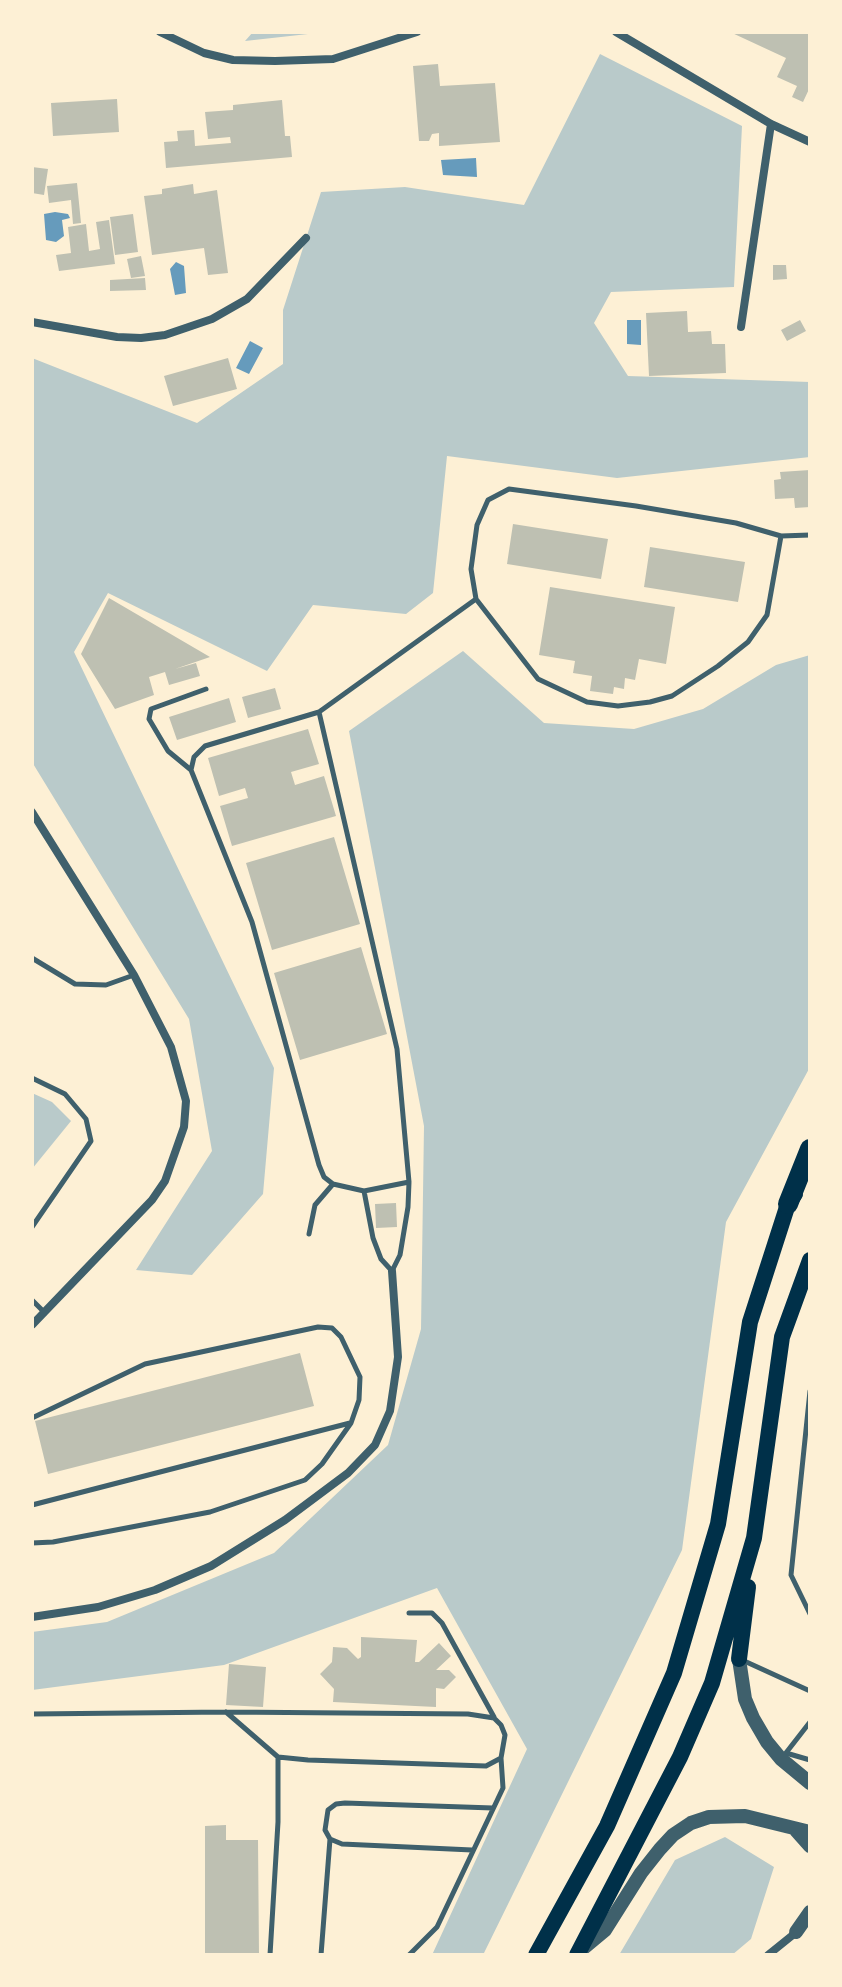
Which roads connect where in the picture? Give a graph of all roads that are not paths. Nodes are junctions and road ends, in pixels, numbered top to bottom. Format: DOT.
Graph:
graph roads {
  1 [pos="160,32"];
  2 [pos="417,32"];
  3 [pos="616,32"];
  4 [pos="404,34"];
  5 [pos="771,124"];
  6 [pos="810,142"];
  7 [pos="306,238"];
  8 [pos="32,322"];
  9 [pos="741,327"];
  10 [pos="810,535"];
  11 [pos="781,536"];
  12 [pos="476,599"];
  13 [pos="206,689"];
  14 [pos="319,712"];
  15 [pos="191,770"];
  16 [pos="32,812"];
  17 [pos="32,958"];
  18 [pos="134,975"];
  19 [pos="32,1078"];
  20 [pos="810,1149"];
  21 [pos="810,1174"];
  22 [pos="409,1182"];
  23 [pos="333,1184"];
  24 [pos="364,1191"];
  25 [pos="788,1204"];
  26 [pos="32,1227"];
  27 [pos="309,1234"];
  28 [pos="810,1260"];
  29 [pos="392,1271"];
  30 [pos="32,1300"];
  31 [pos="45,1313"];
  32 [pos="32,1325"];
  33 [pos="810,1391"];
  34 [pos="32,1418"];
  35 [pos="351,1423"];
  36 [pos="808,1439"];
  37 [pos="32,1505"];
  38 [pos="754,1538"];
  39 [pos="32,1543"];
  40 [pos="409,1613"];
  41 [pos="810,1614"];
  42 [pos="32,1617"];
  43 [pos="739,1659"];
  44 [pos="810,1691"];
  45 [pos="226,1712"];
  46 [pos="32,1714"];
  47 [pos="494,1718"];
  48 [pos="810,1722"];
  49 [pos="784,1756"];
  50 [pos="278,1757"];
  51 [pos="501,1758"];
  52 [pos="810,1760"];
  53 [pos="810,1783"];
  54 [pos="493,1808"];
  55 [pos="794,1828"];
  56 [pos="810,1832"];
  57 [pos="330,1839"];
  58 [pos="810,1846"];
  59 [pos="472,1850"];
  60 [pos="810,1912"];
  61 [pos="810,1922"];
  62 [pos="796,1932"];
  63 [pos="577,1954"];
  64 [pos="270,1955"];
  65 [pos="321,1955"];
  66 [pos="409,1955"];
  67 [pos="536,1955"];
  68 [pos="768,1955"];
  1 -- 4 [label="street"];
  2 -- 4 [label="street"];
  3 -- 5 [label="street"];
  5 -- 6 [label="street"];
  5 -- 9 [label="street"];
  7 -- 8 [label="street"];
  10 -- 11 [label="lane"];
  11 -- 12 [label="lane"];
  11 -- 12 [label="lane"];
  12 -- 14 [label="lane"];
  13 -- 15 [label="lane"];
  14 -- 15 [label="lane"];
  14 -- 22 [label="lane"];
  15 -- 23 [label="lane"];
  16 -- 18 [label="street"];
  17 -- 18 [label="lane"];
  18 -- 31 [label="street"];
  19 -- 26 [label="lane"];
  20 -- 25 [label="highway"];
  21 -- 25 [label="main road"];
  22 -- 24 [label="lane"];
  22 -- 29 [label="lane"];
  23 -- 24 [label="lane"];
  23 -- 27 [label="lane"];
  24 -- 29 [label="lane"];
  25 -- 67 [label="main road"];
  28 -- 38 [label="main road"];
  29 -- 42 [label="street"];
  30 -- 31 [label="lane"];
  31 -- 32 [label="street"];
  33 -- 36 [label="lane"];
  34 -- 35 [label="lane"];
  35 -- 37 [label="lane"];
  35 -- 39 [label="lane"];
  36 -- 41 [label="lane"];
  38 -- 43 [label="main road"];
  38 -- 63 [label="main road"];
  40 -- 47 [label="lane"];
  43 -- 44 [label="lane"];
  43 -- 49 [label="street"];
  45 -- 46 [label="lane"];
  45 -- 47 [label="lane"];
  45 -- 50 [label="lane"];
  47 -- 51 [label="lane"];
  48 -- 49 [label="lane"];
  49 -- 52 [label="lane"];
  49 -- 53 [label="street"];
  50 -- 51 [label="lane"];
  50 -- 64 [label="lane"];
  51 -- 54 [label="lane"];
  54 -- 57 [label="lane"];
  54 -- 59 [label="lane"];
  55 -- 56 [label="street"];
  55 -- 58 [label="street"];
  55 -- 63 [label="street"];
  57 -- 59 [label="lane"];
  57 -- 65 [label="lane"];
  59 -- 66 [label="lane"];
  60 -- 62 [label="street"];
  61 -- 62 [label="street"];
  62 -- 68 [label="street"];
}
